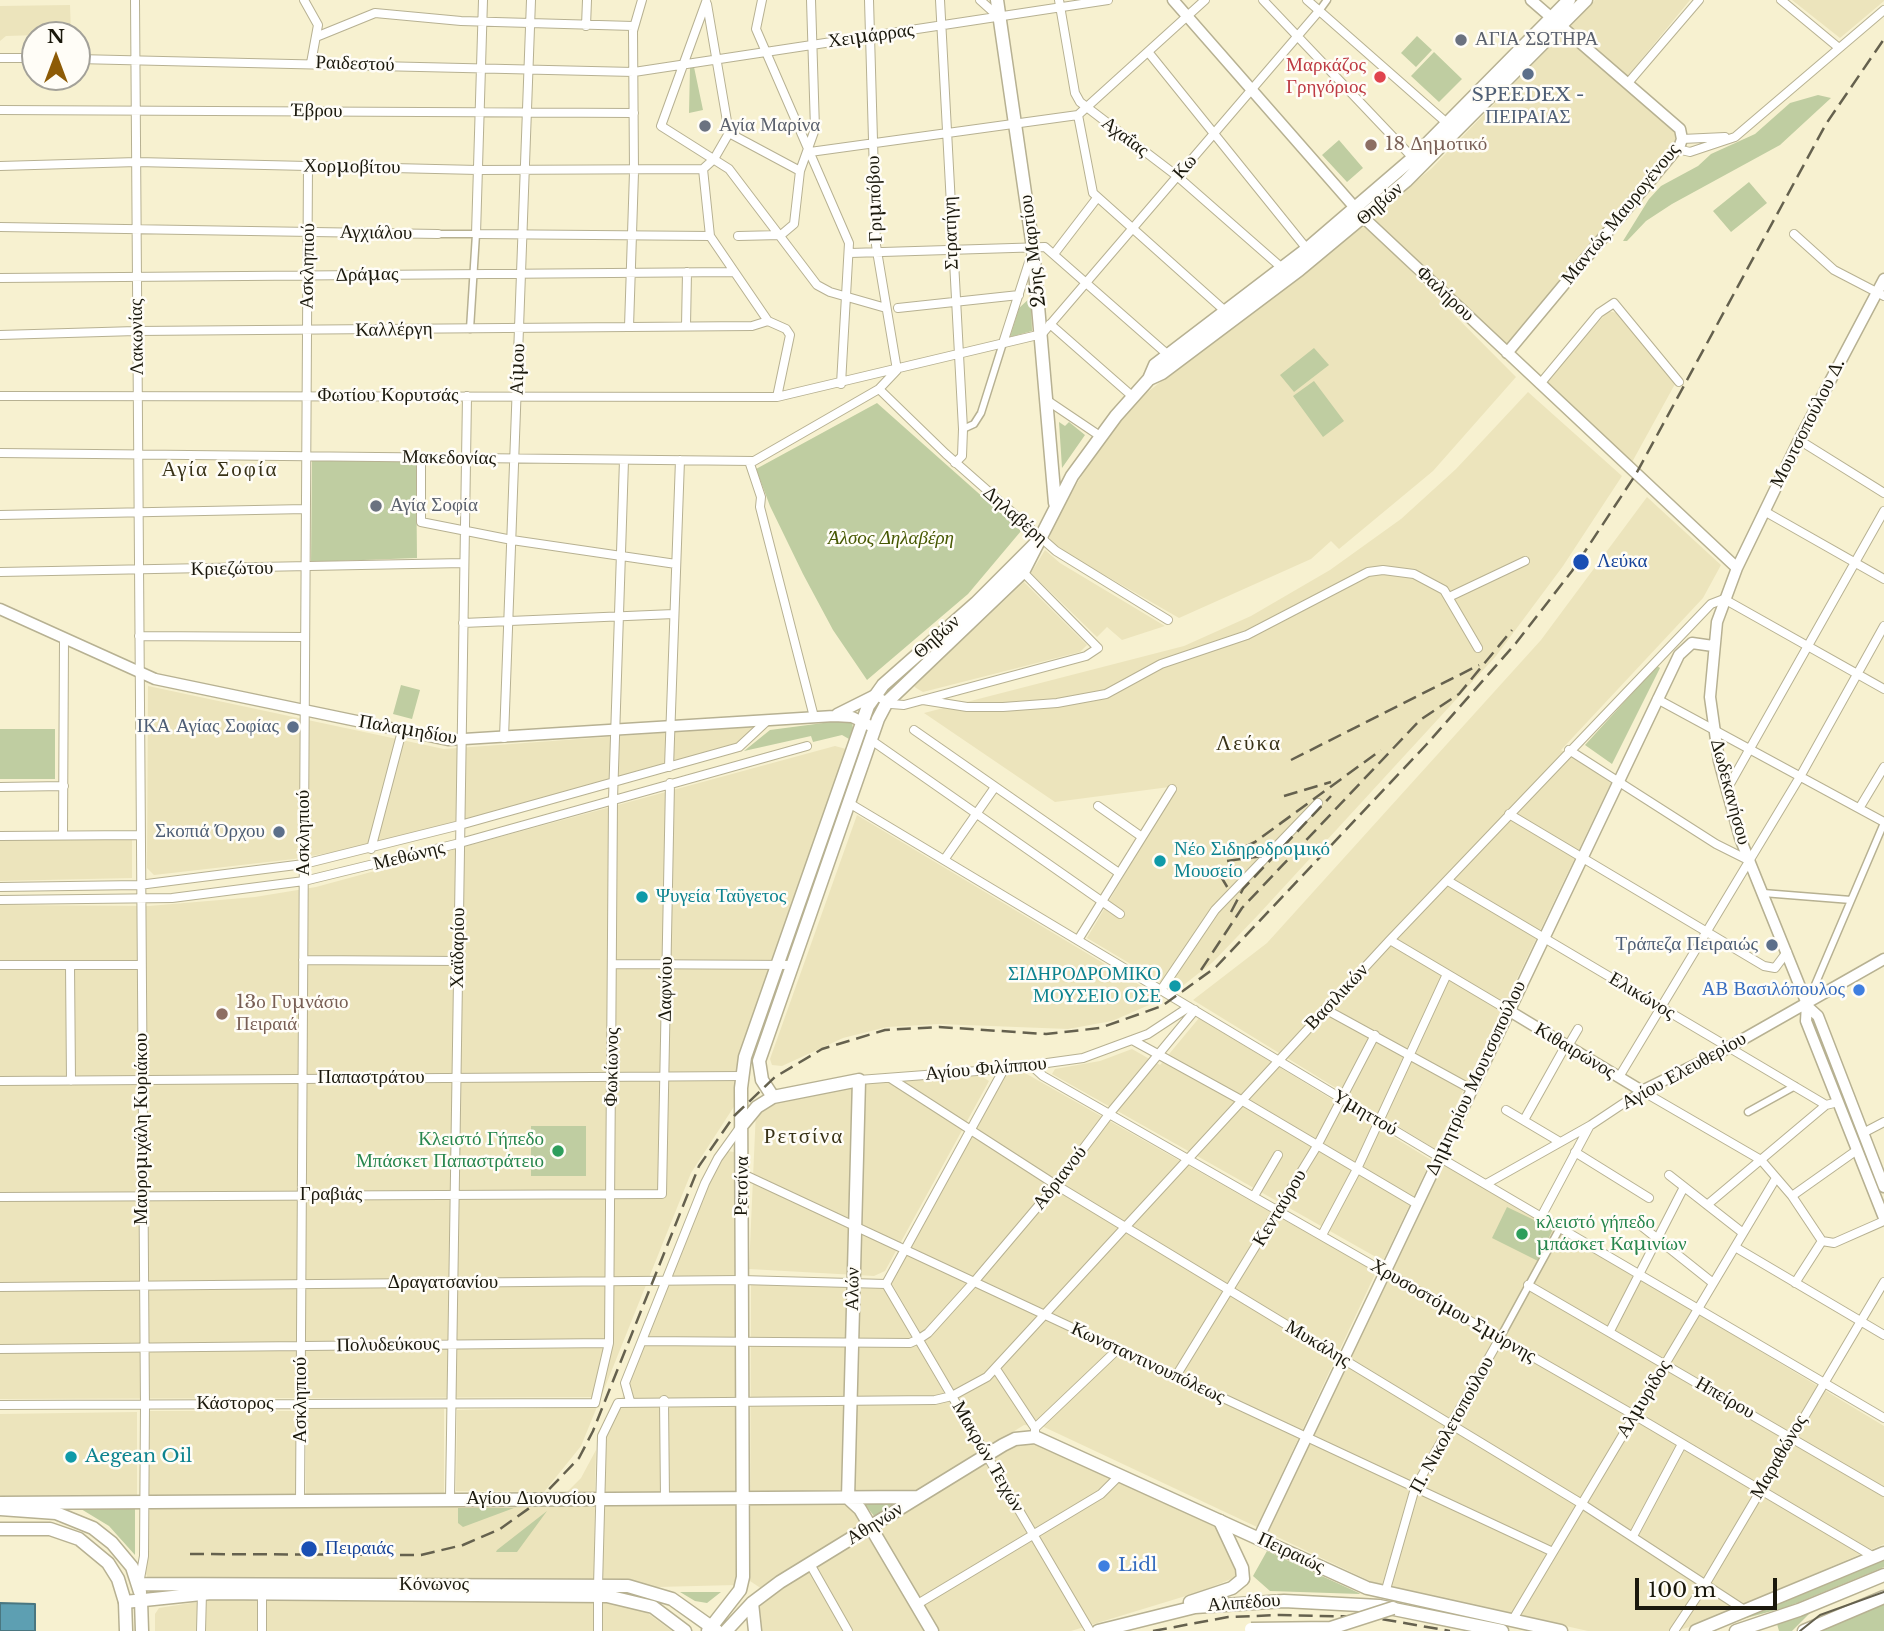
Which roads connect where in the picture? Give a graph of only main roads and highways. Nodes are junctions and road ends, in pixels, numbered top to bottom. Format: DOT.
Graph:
graph roads {
  1 [pos="996,0"];
  2 [pos="1569,0"];
  3 [pos="1586,0"];
  4 [pos="1558,22"];
  5 [pos="1359,213"];
  6 [pos="1149,379"];
  7 [pos="1055,503"];
  8 [pos="1041,538"];
  9 [pos="853,748"];
  10 [pos="859,1080"];
  11 [pos="773,1097"];
  12 [pos="743,1124"];
  13 [pos="1035,1432"];
  14 [pos="848,1497"];
  15 [pos="919,1497"];
  16 [pos="741,1498"];
  17 [pos="0,1503"];
  18 [pos="0,1509"];
  19 [pos="1220,1521"];
  20 [pos="871,1527"];
  21 [pos="0,1529"];
  22 [pos="1879,1555"];
  23 [pos="1884,1575"];
  24 [pos="139,1584"];
  25 [pos="598,1591"];
  26 [pos="1884,1597"];
  27 [pos="141,1600"];
  28 [pos="125,1602"];
  29 [pos="752,1603"];
  30 [pos="1393,1608"];
  31 [pos="1146,1618"];
  32 [pos="712,1630"];
  33 [pos="1247,1630"];
  34 [pos="126,1631"];
  35 [pos="142,1631"];
  36 [pos="685,1631"];
  37 [pos="726,1631"];
  38 [pos="755,1631"];
  39 [pos="932,1631"];
  40 [pos="1098,1631"];
  41 [pos="1502,1631"];
  42 [pos="1561,1631"];
  43 [pos="1696,1631"];
  44 [pos="1735,1631"];
  45 [pos="1804,1631"];
  1 -- 7 [label="main road, 25ης Μαρτίου"];
  2 -- 4 [label="main road, Θηβών"];
  3 -- 4 [label="main road, Θηβών"];
  4 -- 5 [label="main road, Θηβών"];
  4 -- 5 [label="main road, Θηβών"];
  5 -- 6 [label="main road, Θηβών"];
  5 -- 6 [label="main road, Θηβών"];
  6 -- 7 [label="main road, Θηβών"];
  7 -- 8 [label="main road, Θηβών"];
  8 -- 9 [label="main road, Θηβών"];
  8 -- 11 [label="main road, Θηβών"];
  9 -- 12 [label="main road, Ρετσίνα"];
  10 -- 11 [label="main road, Αγίου Φιλίππου"];
  10 -- 14 [label="main road, Αλών"];
  11 -- 12 [label="main road"];
  12 -- 16 [label="main road, Ρετσίνα"];
  13 -- 15 [label="main road, Αθηνών"];
  13 -- 19 [label="main road, Πειραιώς"];
  14 -- 15 [label="main road, Αγίου Διονυσίου"];
  14 -- 16 [label="main road, Αγίου Διονυσίου"];
  14 -- 20 [label="main road"];
  15 -- 20 [label="main road, Αθηνών"];
  16 -- 17 [label="main road, Αγίου Διονυσίου"];
  16 -- 32 [label="main road, Ρετσίνα"];
  18 -- 24 [label="main road"];
  19 -- 31 [label="main road"];
  19 -- 42 [label="main road, Πειραιώς"];
  20 -- 29 [label="main road, Αθηνών"];
  20 -- 39 [label="main road"];
  21 -- 28 [label="main road"];
  22 -- 43 [label="main road"];
  23 -- 44 [label="main road"];
  24 -- 25 [label="main road, Κόνωνος"];
  24 -- 27 [label="main road"];
  25 -- 27 [label="main road, Κόνωνος"];
  25 -- 32 [label="main road, Κόνωνος"];
  25 -- 36 [label="main road, Κόνωνος"];
  26 -- 45 [label="main road"];
  27 -- 28 [label="main road, Κόνωνος"];
  27 -- 35 [label="main road"];
  28 -- 34 [label="main road"];
  29 -- 37 [label="main road, Αθηνών"];
  29 -- 38 [label="main road"];
  30 -- 31 [label="main road, Αλιπέδου"];
  30 -- 33 [label="main road, bridge"];
  30 -- 41 [label="main road, Αλιπέδου"];
  31 -- 40 [label="main road, Αλιπέδου"];
}
